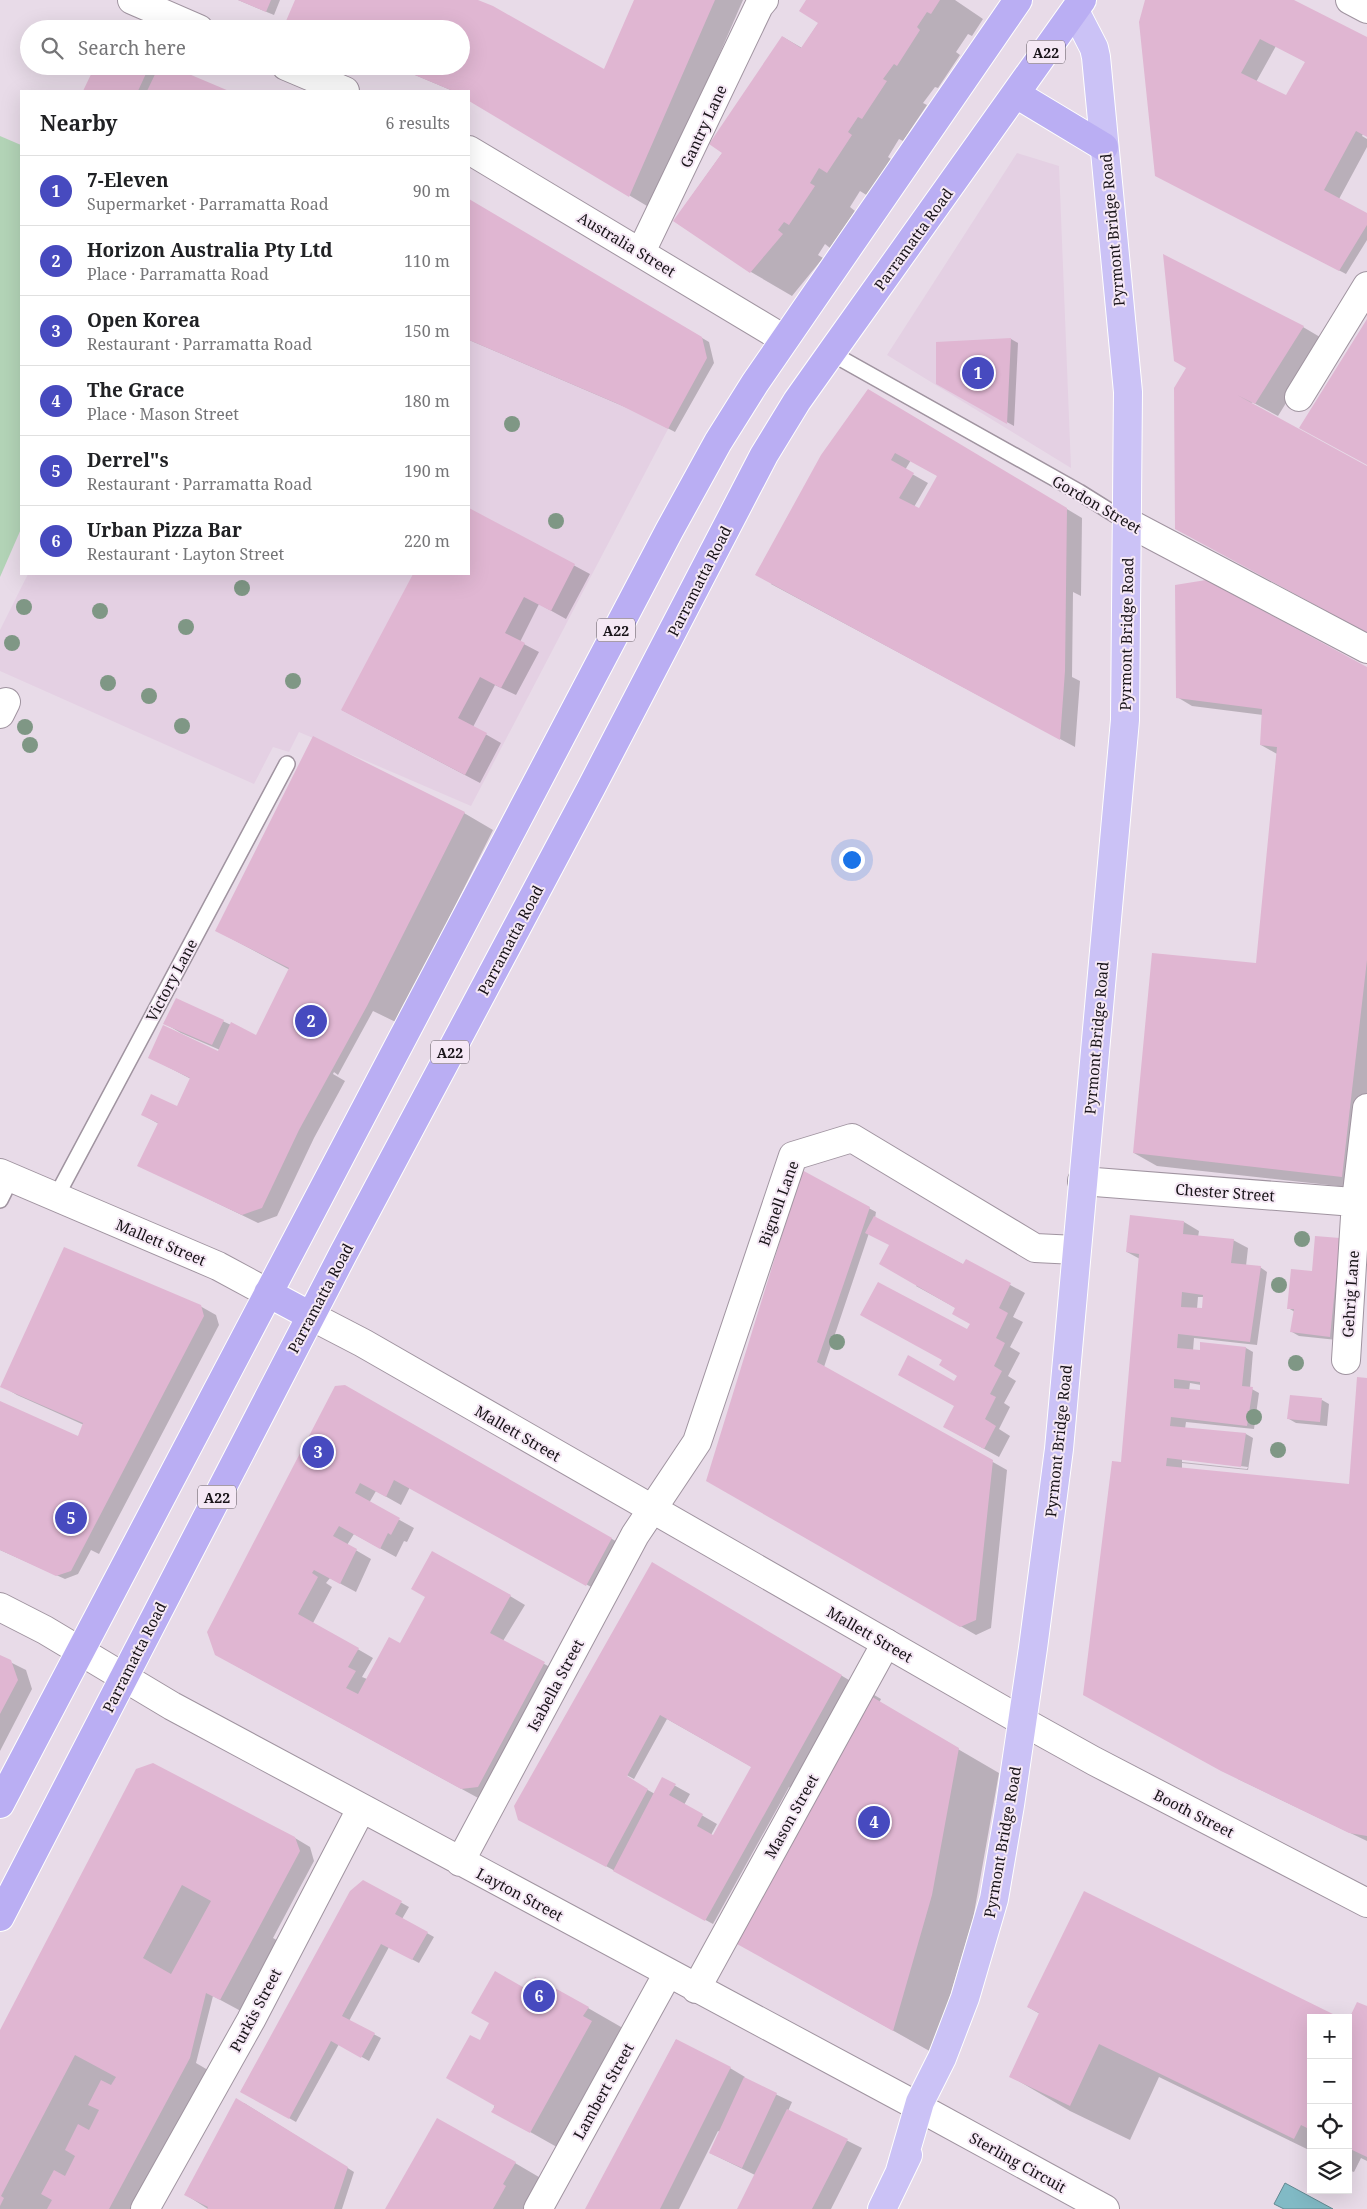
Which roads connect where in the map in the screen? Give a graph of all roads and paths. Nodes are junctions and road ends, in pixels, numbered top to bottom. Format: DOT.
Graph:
graph roads {
  1 [pos="132,0"];
  2 [pos="764,0"];
  3 [pos="1018,0"];
  4 [pos="1350,0"];
  5 [pos="1073,4"];
  6 [pos="1367,9"];
  7 [pos="178,20"];
  8 [pos="307,75"];
  9 [pos="343,90"];
  10 [pos="1016,94"];
  11 [pos="1104,147"];
  12 [pos="470,151"];
  13 [pos="641,252"];
  14 [pos="1367,286"];
  15 [pos="784,339"];
  16 [pos="831,353"];
  17 [pos="1299,397"];
  18 [pos="1127,522"];
  19 [pos="1367,649"];
  20 [pos="287,764"];
  21 [pos="1367,1108"];
  22 [pos="1082,1181"];
  23 [pos="4,1184"];
  24 [pos="56,1197"];
  25 [pos="1362,1202"];
  26 [pos="1076,1250"];
  27 [pos="268,1293"];
  28 [pos="311,1316"];
  29 [pos="1346,1360"];
  30 [pos="652,1509"];
  31 [pos="0,1606"];
  32 [pos="886,1643"];
  33 [pos="80,1652"];
  34 [pos="123,1678"];
  35 [pos="1022,1721"];
  36 [pos="0,1804"];
  37 [pos="361,1809"];
  38 [pos="460,1862"];
  39 [pos="1367,1903"];
  40 [pos="0,1917"];
  41 [pos="668,1973"];
  42 [pos="696,1989"];
  43 [pos="925,2111"];
  44 [pos="145,2209"];
  45 [pos="538,2209"];
  46 [pos="882,2209"];
  47 [pos="1105,2209"];
  1 -- 7 [label="street"];
  2 -- 13 [label="street, Gantry Lane"];
  3 -- 15 [label="highway, A22"];
  4 -- 6 [label="street"];
  5 -- 10 [label="highway, Parramatta Road / A22"];
  5 -- 11 [label="main road, Pyrmont Bridge Road"];
  8 -- 9 [label="street"];
  10 -- 11 [label="highway"];
  10 -- 16 [label="highway, Parramatta Road / A22"];
  11 -- 18 [label="main road, Pyrmont Bridge Road"];
  12 -- 13 [label="street, Australia Street"];
  13 -- 15 [label="street, Australia Street"];
  14 -- 17 [label="street"];
  15 -- 27 [label="highway, A22"];
  16 -- 18 [label="lane, Gordon Street"];
  16 -- 28 [label="highway, Parramatta Road / A22"];
  18 -- 19 [label="street, Gordon Street"];
  18 -- 22 [label="main road, Pyrmont Bridge Road"];
  20 -- 24 [label="lane, Victory Lane"];
  21 -- 25 [label="street, Gehrig Lane"];
  22 -- 25 [label="street, Chester Street"];
  22 -- 26 [label="main road, Pyrmont Bridge Road"];
  23 -- 24 [label="street, Mallett Street"];
  24 -- 27 [label="street, Mallett Street"];
  25 -- 29 [label="street, Gehrig Lane"];
  26 -- 30 [label="street, Bignell Lane"];
  26 -- 35 [label="main road, Pyrmont Bridge Road"];
  27 -- 28 [label="highway, Mallett Street"];
  27 -- 33 [label="highway, A22"];
  28 -- 30 [label="street, Mallett Street"];
  28 -- 34 [label="highway, Parramatta Road / A22"];
  30 -- 32 [label="street, Mallett Street"];
  30 -- 38 [label="street, Isabella Street"];
  31 -- 33 [label="street, Layton Street"];
  32 -- 35 [label="street, Mallett Street"];
  32 -- 42 [label="street, Mason Street"];
  33 -- 34 [label="street, Layton Street"];
  33 -- 36 [label="highway, A22"];
  34 -- 37 [label="street, Layton Street"];
  34 -- 40 [label="highway, Parramatta Road / A22"];
  35 -- 39 [label="street, Booth Street"];
  35 -- 43 [label="main road, Pyrmont Bridge Road"];
  37 -- 38 [label="street, Layton Street"];
  37 -- 44 [label="street, Purkis Street"];
  38 -- 41 [label="street, Layton Street"];
  41 -- 42 [label="street, Layton Street"];
  41 -- 45 [label="street, Lambert Street"];
  42 -- 43 [label="street, Layton Street"];
  43 -- 46 [label="main road, Pyrmont Bridge Road"];
  43 -- 47 [label="street, Sterling Circuit"];
}
